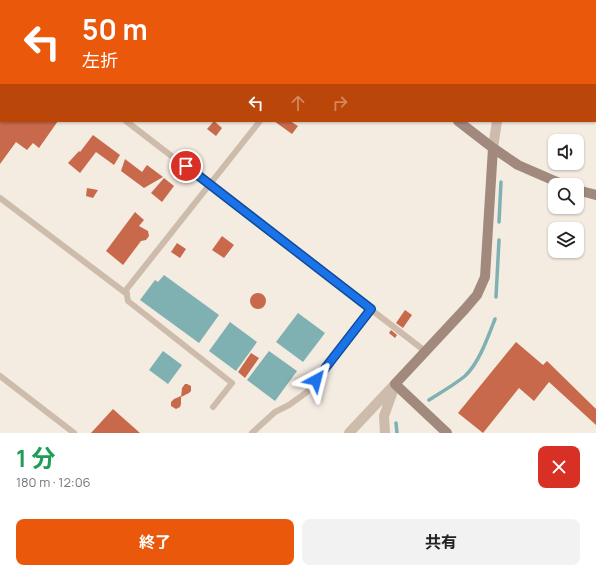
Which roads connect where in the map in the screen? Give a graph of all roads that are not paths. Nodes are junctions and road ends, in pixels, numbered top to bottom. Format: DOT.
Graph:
graph roads {
  1 [pos="127,122"];
  2 [pos="259,122"];
  3 [pos="459,122"];
  4 [pos="497,122"];
  5 [pos="493,148"];
  6 [pos="548,178"];
  7 [pos="210,184"];
  8 [pos="584,192"];
  9 [pos="596,195"];
  10 [pos="0,198"];
  11 [pos="127,294"];
  12 [pos="371,309"];
  13 [pos="425,351"];
  14 [pos="0,376"];
  15 [pos="395,384"];
  16 [pos="213,407"];
  17 [pos="74,433"];
  18 [pos="252,433"];
  19 [pos="349,433"];
  20 [pos="385,433"];
  21 [pos="447,433"];
  1 -- 7 [label="lane"];
  2 -- 7 [label="lane"];
  3 -- 5 [label="street"];
  4 -- 5 [label="street"];
  5 -- 6 [label="street"];
  5 -- 13 [label="street"];
  7 -- 11 [label="lane"];
  7 -- 12 [label="lane"];
  8 -- 9 [label="street"];
  10 -- 11 [label="lane"];
  11 -- 16 [label="lane"];
  12 -- 13 [label="lane"];
  12 -- 18 [label="lane"];
  13 -- 15 [label="street"];
  14 -- 17 [label="lane"];
  15 -- 19 [label="street"];
  15 -- 20 [label="street"];
  15 -- 21 [label="street"];
}
